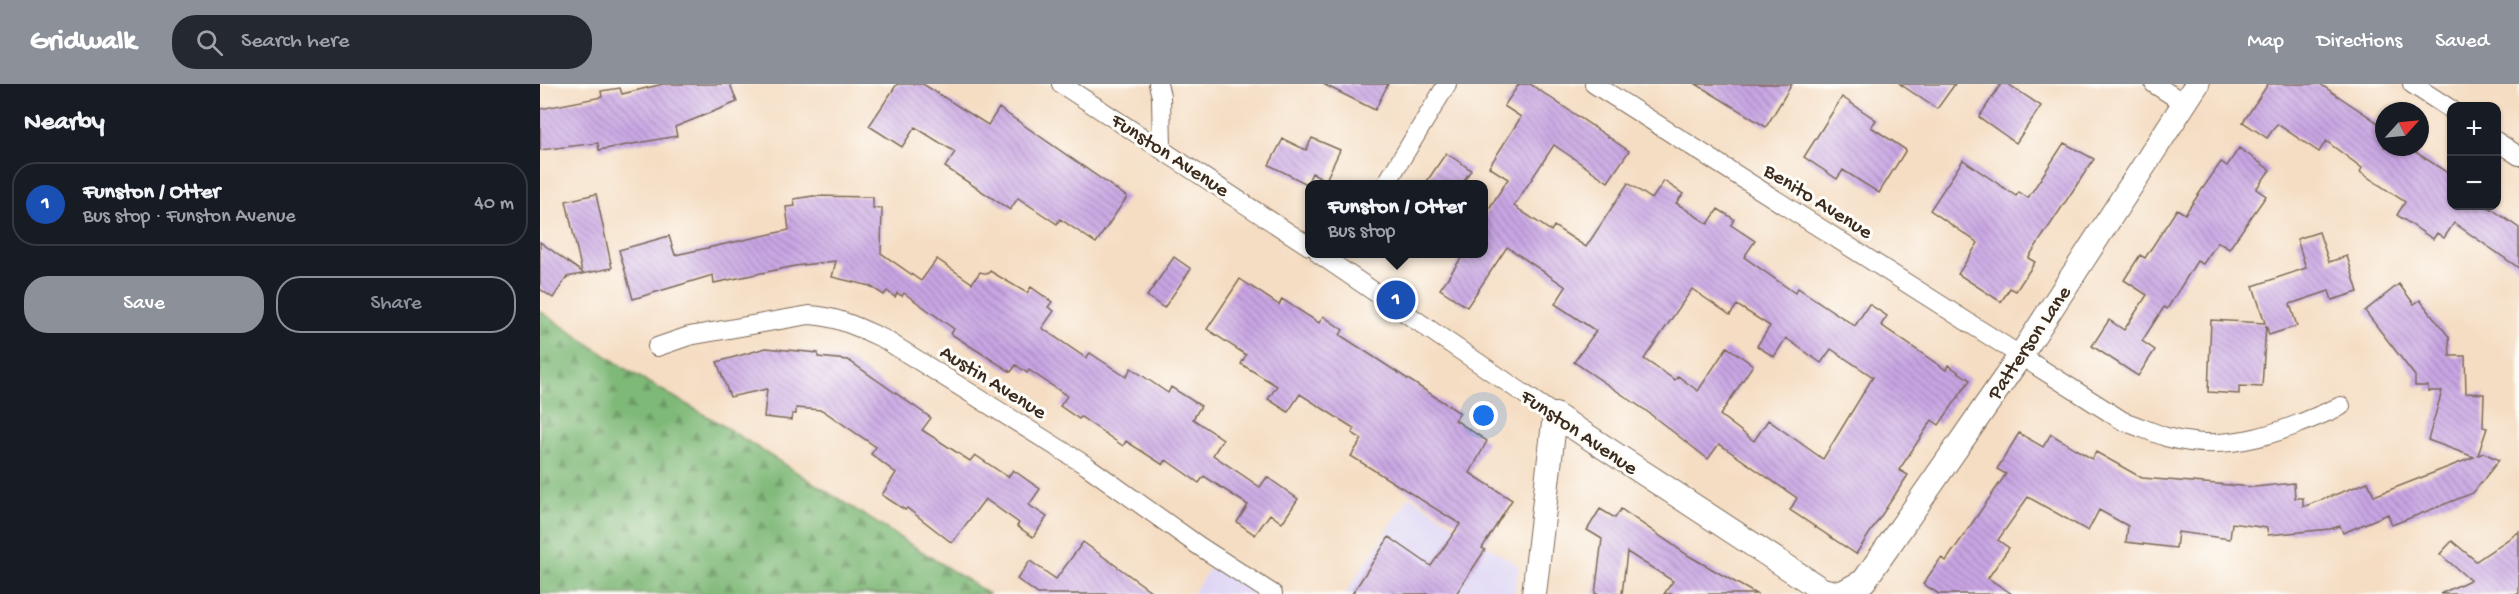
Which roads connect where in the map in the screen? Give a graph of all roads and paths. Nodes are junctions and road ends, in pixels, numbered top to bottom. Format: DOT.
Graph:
graph roads {
  1 [pos="1061,84"];
  2 [pos="1158,84"];
  3 [pos="1447,84"];
  4 [pos="1594,84"];
  5 [pos="2154,84"];
  6 [pos="2412,84"];
  7 [pos="2190,94"];
  8 [pos="2447,107"];
  9 [pos="2501,144"];
  10 [pos="1162,149"];
  11 [pos="2519,156"];
  12 [pos="1388,180"];
  13 [pos="1305,243"];
  14 [pos="1341,260"];
  15 [pos="657,347"];
  16 [pos="2021,355"];
  17 [pos="2341,406"];
  18 [pos="1555,415"];
  19 [pos="1848,591"];
  20 [pos="1273,594"];
  21 [pos="1534,594"];
  1 -- 10 [label="street, Funston Avenue"];
  2 -- 10 [label="street"];
  3 -- 12 [label="street"];
  4 -- 16 [label="street, Benito Avenue"];
  5 -- 7 [label="street"];
  6 -- 8 [label="street"];
  7 -- 16 [label="street, Patterson Lane"];
  9 -- 11 [label="street"];
  10 -- 13 [label="street, Funston Avenue"];
  14 -- 18 [label="street, Funston Avenue"];
  15 -- 20 [label="street, Austin Avenue"];
  16 -- 17 [label="street, Benito Avenue"];
  16 -- 19 [label="street, Patterson Lane"];
  18 -- 19 [label="street, Funston Avenue"];
  18 -- 21 [label="street"];
}
